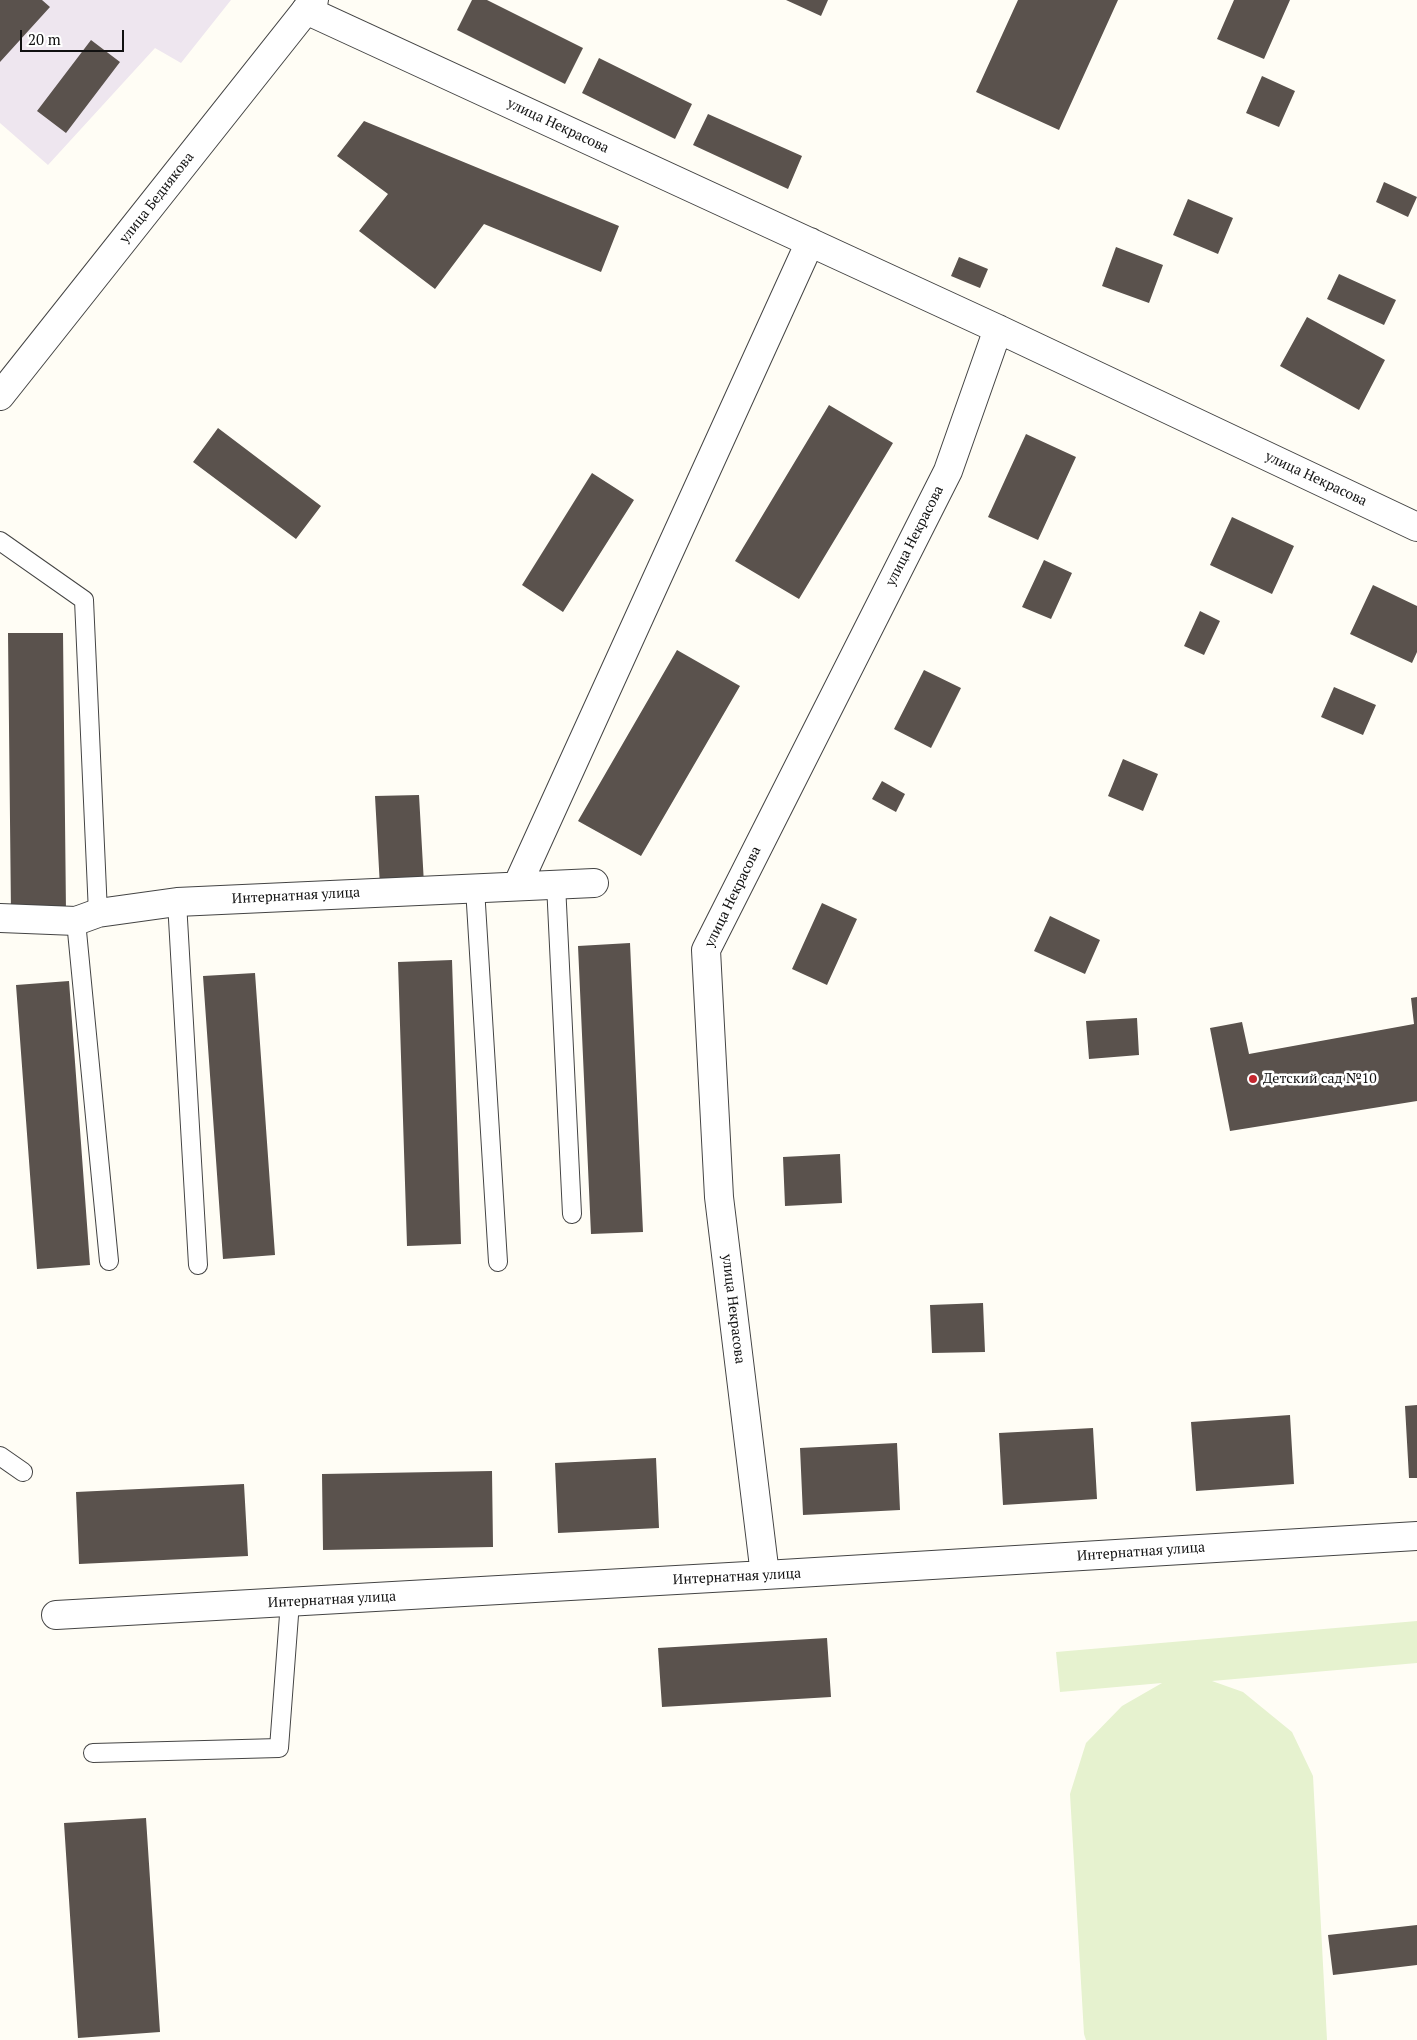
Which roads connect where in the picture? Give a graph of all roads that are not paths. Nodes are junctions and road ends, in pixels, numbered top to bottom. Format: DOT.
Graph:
graph roads {
  1 [pos="310,5"];
  2 [pos="810,242"];
  3 [pos="998,329"];
  4 [pos="0,396"];
  5 [pos="1417,527"];
  6 [pos="0,541"];
  7 [pos="594,883"];
  8 [pos="556,884"];
  9 [pos="517,886"];
  10 [pos="475,888"];
  11 [pos="177,902"];
  12 [pos="87,917"];
  13 [pos="0,918"];
  14 [pos="572,1214"];
  15 [pos="109,1261"];
  16 [pos="498,1262"];
  17 [pos="198,1265"];
  18 [pos="0,1456"];
  19 [pos="23,1472"];
  20 [pos="1417,1536"];
  21 [pos="765,1576"];
  22 [pos="290,1602"];
  23 [pos="56,1615"];
  24 [pos="93,1753"];
  1 -- 2 [label="street, улица Некрасова"];
  1 -- 4 [label="street, улица Беднякова"];
  2 -- 3 [label="street, улица Некрасова"];
  2 -- 9 [label="street"];
  3 -- 5 [label="street, улица Некрасова"];
  3 -- 21 [label="street, улица Некрасова"];
  6 -- 12 [label="lane"];
  7 -- 8 [label="street, Интернатная улица"];
  8 -- 9 [label="street, Интернатная улица"];
  8 -- 14 [label="lane"];
  9 -- 10 [label="street, Интернатная улица"];
  10 -- 11 [label="street, Интернатная улица"];
  10 -- 16 [label="lane"];
  11 -- 12 [label="street, Интернатная улица"];
  11 -- 17 [label="lane"];
  12 -- 13 [label="street, Интернатная улица"];
  12 -- 15 [label="lane"];
  18 -- 19 [label="lane"];
  20 -- 21 [label="street, Интернатная улица"];
  21 -- 22 [label="street, Интернатная улица"];
  22 -- 23 [label="street, Интернатная улица"];
  22 -- 24 [label="lane"];
}
